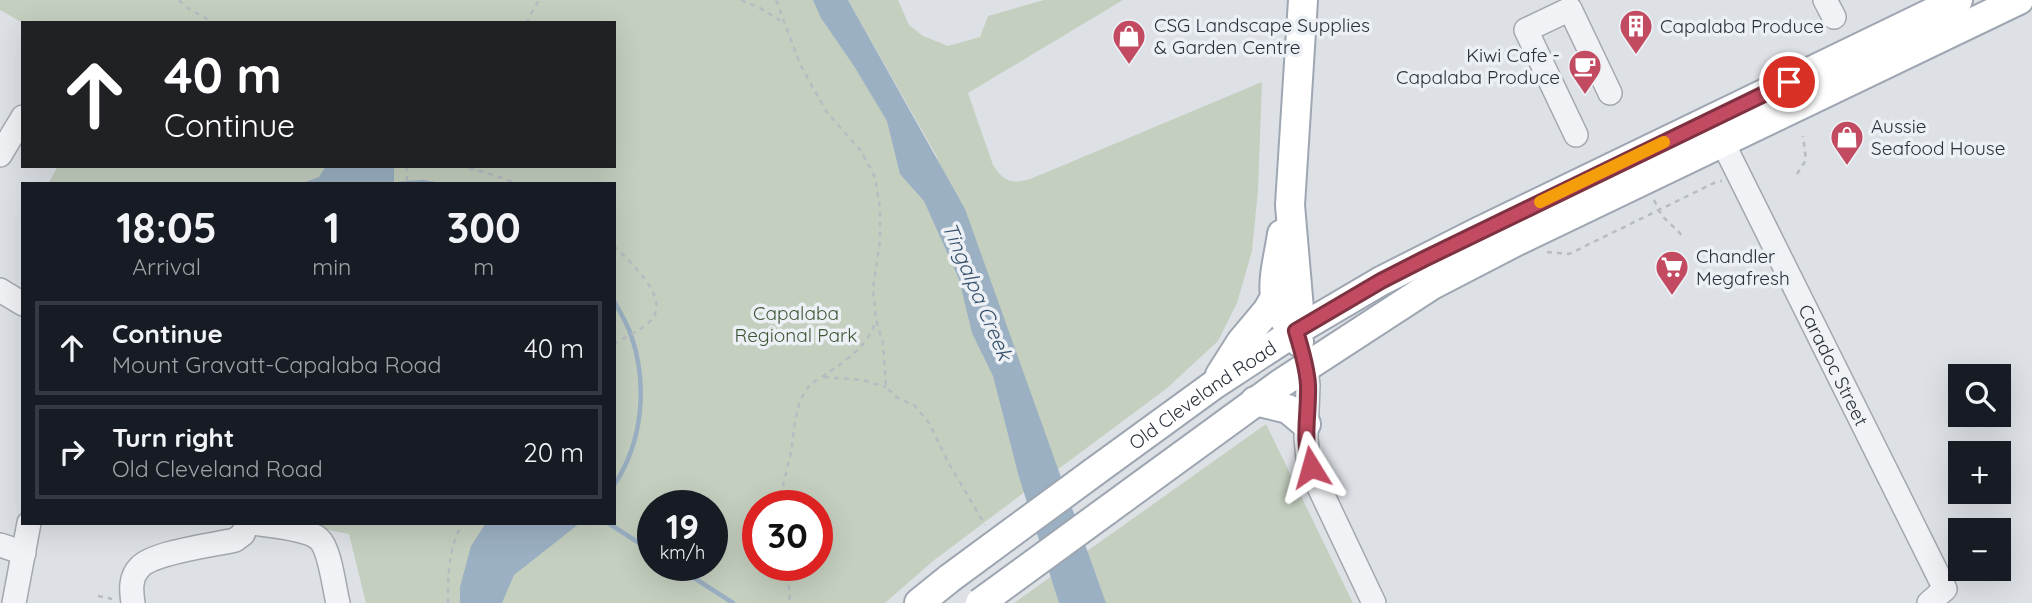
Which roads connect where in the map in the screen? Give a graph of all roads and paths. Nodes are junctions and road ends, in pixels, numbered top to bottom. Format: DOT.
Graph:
graph roads {
  1 [pos="179,0"];
  2 [pos="539,0"];
  3 [pos="741,0"];
  4 [pos="776,0"];
  5 [pos="1303,0"];
  6 [pos="1958,0"];
  7 [pos="2019,0"];
  8 [pos="210,21"];
  9 [pos="527,21"];
  10 [pos="785,24"];
  11 [pos="1610,93"];
  12 [pos="21,120"];
  13 [pos="1576,135"];
  14 [pos="1802,136"];
  15 [pos="1723,143"];
  16 [pos="0,155"];
  17 [pos="467,168"];
  18 [pos="1797,174"];
  19 [pos="1644,180"];
  20 [pos="513,182"];
  21 [pos="1726,182"];
  22 [pos="1290,205"];
  23 [pos="1658,210"];
  24 [pos="1683,239"];
  25 [pos="1294,246"];
  26 [pos="616,248"];
  27 [pos="1546,252"];
  28 [pos="0,290"];
  29 [pos="1351,298"];
  30 [pos="1274,299"];
  31 [pos="21,303"];
  32 [pos="876,320"];
  33 [pos="1296,331"];
  34 [pos="616,343"];
  35 [pos="1306,367"];
  36 [pos="823,377"];
  37 [pos="1215,384"];
  38 [pos="886,387"];
  39 [pos="1255,401"];
  40 [pos="1306,424"];
  41 [pos="782,490"];
  42 [pos="29,525"];
  43 [pos="246,525"];
  44 [pos="265,525"];
  45 [pos="462,525"];
  46 [pos="988,533"];
  47 [pos="0,545"];
  48 [pos="24,553"];
  49 [pos="788,581"];
  50 [pos="99,596"];
  51 [pos="1937,596"];
  52 [pos="14,603"];
  53 [pos="117,603"];
  54 [pos="133,603"];
  55 [pos="338,603"];
  56 [pos="448,603"];
  57 [pos="790,603"];
  58 [pos="919,603"];
  59 [pos="980,603"];
  60 [pos="1374,603"];
  1 -- 8 [label="path"];
  2 -- 9 [label="path"];
  3 -- 10 [label="path"];
  4 -- 10 [label="path"];
  5 -- 22 [label="main road"];
  6 -- 29 [label="main road, Old Cleveland Road"];
  7 -- 15 [label="main road, Old Cleveland Road"];
  10 -- 32 [label="path"];
  11 -- 13 [label="street"];
  12 -- 16 [label="street"];
  14 -- 18 [label="path"];
  15 -- 19 [label="main road, Old Cleveland Road"];
  15 -- 51 [label="street, Caradoc Street"];
  17 -- 20 [label="path"];
  19 -- 23 [label="path"];
  19 -- 35 [label="main road, Old Cleveland Road"];
  21 -- 23 [label="path"];
  22 -- 25 [label="main road"];
  22 -- 30 [label="main road"];
  23 -- 24 [label="path"];
  23 -- 27 [label="path"];
  25 -- 29 [label="main road"];
  25 -- 33 [label="main road"];
  26 -- 34 [label="path"];
  28 -- 31 [label="street"];
  29 -- 33 [label="main road, Old Cleveland Road"];
  30 -- 33 [label="main road"];
  30 -- 37 [label="main road"];
  32 -- 36 [label="path"];
  32 -- 38 [label="path"];
  33 -- 35 [label="main road"];
  33 -- 37 [label="main road, Old Cleveland Road"];
  35 -- 39 [label="main road, Old Cleveland Road"];
  35 -- 40 [label="street"];
  36 -- 38 [label="path"];
  36 -- 41 [label="path"];
  37 -- 58 [label="main road, Old Cleveland Road, bridge"];
  38 -- 46 [label="path"];
  39 -- 40 [label="main road"];
  39 -- 59 [label="main road, Old Cleveland Road, bridge"];
  40 -- 60 [label="street"];
  42 -- 48 [label="street"];
  43 -- 54 [label="street"];
  44 -- 55 [label="street"];
  45 -- 56 [label="path"];
  47 -- 48 [label="street"];
  48 -- 52 [label="street"];
  49 -- 57 [label="path"];
  50 -- 53 [label="path"];
}
